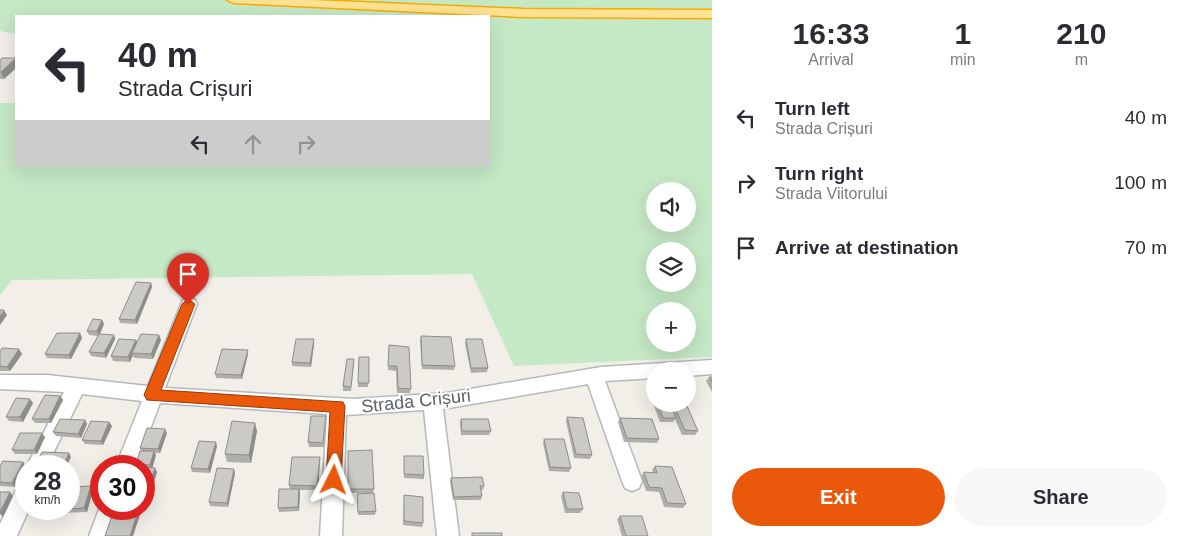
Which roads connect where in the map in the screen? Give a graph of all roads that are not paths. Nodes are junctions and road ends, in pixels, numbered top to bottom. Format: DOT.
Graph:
graph roads {
  1 [pos="233,0"];
  2 [pos="283,0"];
  3 [pos="712,12"];
  4 [pos="188,304"];
  5 [pos="712,367"];
  6 [pos="594,375"];
  7 [pos="2,385"];
  8 [pos="77,385"];
  9 [pos="152,395"];
  10 [pos="433,402"];
  11 [pos="338,406"];
  12 [pos="43,455"];
  13 [pos="130,455"];
  14 [pos="632,481"];
  15 [pos="15,516"];
  16 [pos="106,520"];
  17 [pos="6,536"];
  18 [pos="100,536"];
  19 [pos="331,536"];
  20 [pos="448,536"];
  1 -- 3 [label="highway"];
  2 -- 3 [label="highway"];
  4 -- 9 [label="street"];
  5 -- 6 [label="street, Strada Crișuri"];
  6 -- 10 [label="street, Strada Crișuri"];
  6 -- 14 [label="street"];
  7 -- 8 [label="street, Strada Crișuri"];
  8 -- 9 [label="street, Strada Crișuri"];
  8 -- 12 [label="street"];
  9 -- 11 [label="street, Strada Crișuri"];
  9 -- 13 [label="street"];
  10 -- 11 [label="street, Strada Crișuri"];
  10 -- 20 [label="street"];
  11 -- 19 [label="street"];
  15 -- 17 [label="street"];
  16 -- 18 [label="street"];
}
